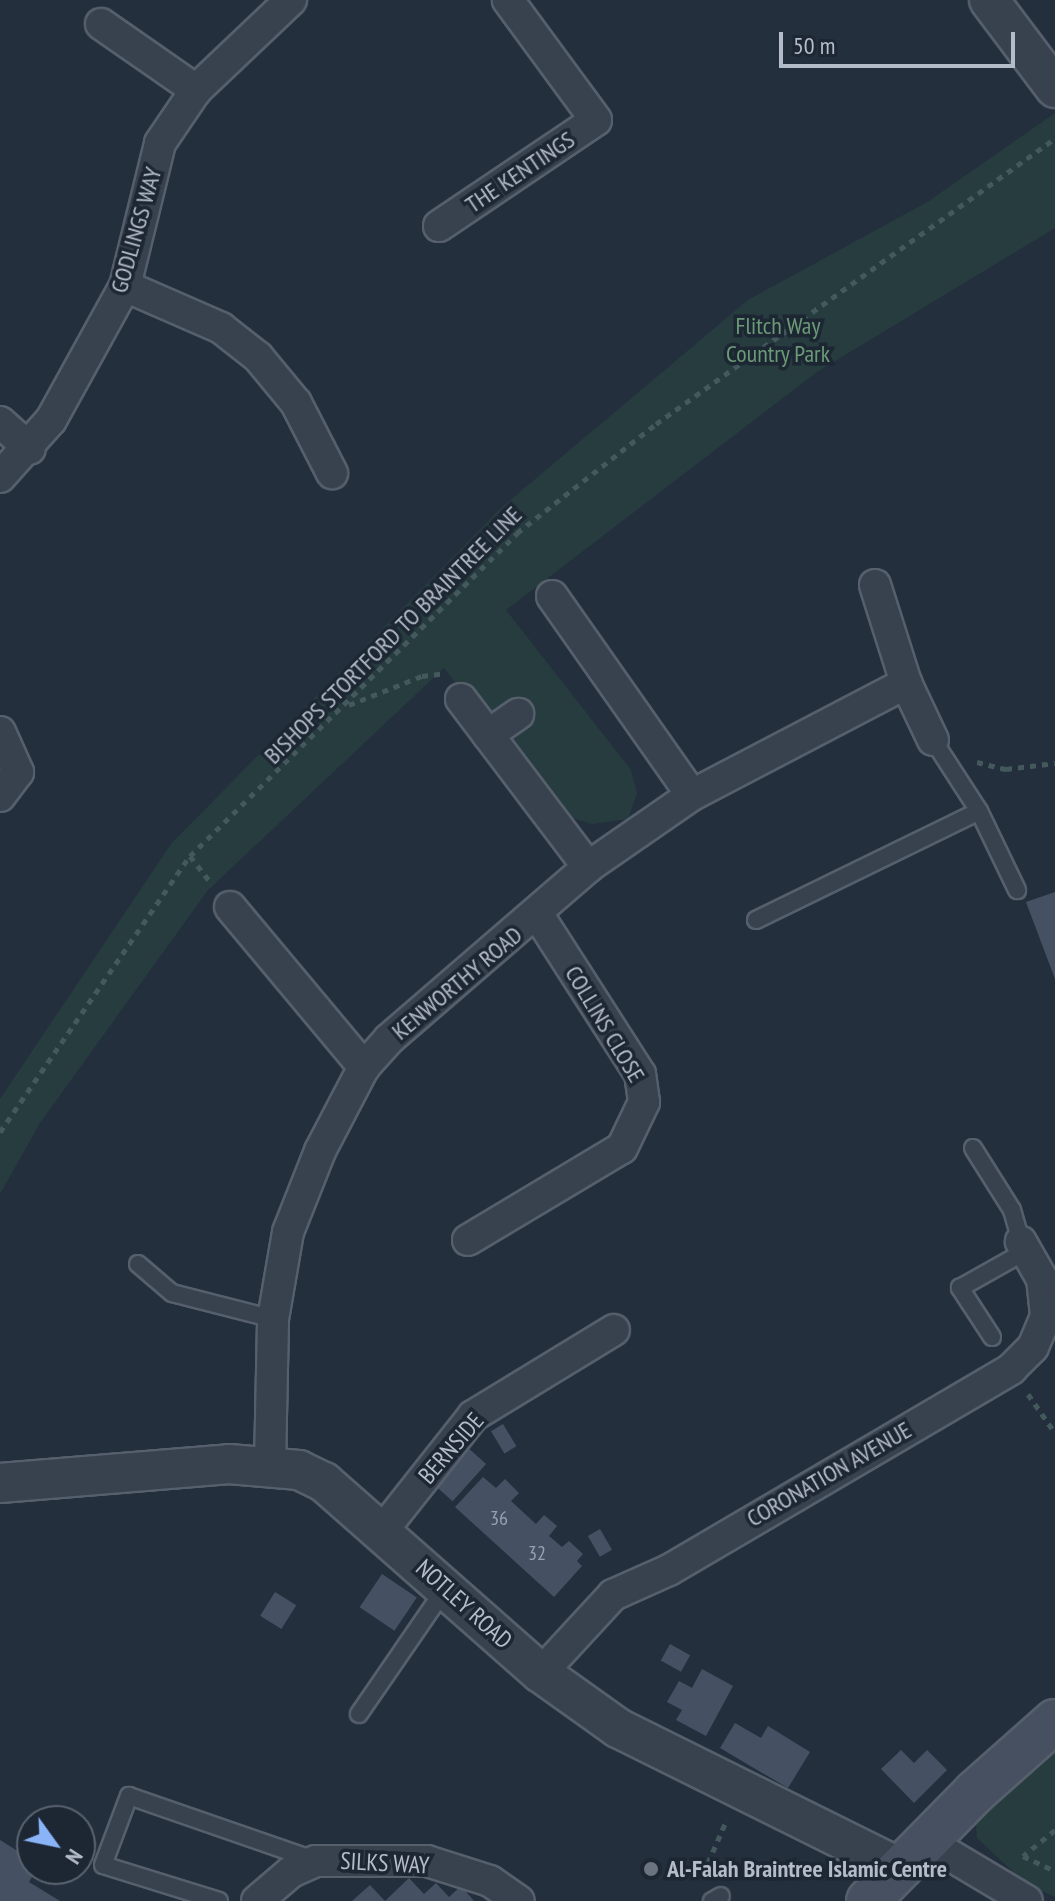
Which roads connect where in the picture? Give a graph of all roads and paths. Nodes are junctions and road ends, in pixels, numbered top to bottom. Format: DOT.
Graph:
graph roads {
  1 [pos="291,0"];
  2 [pos="508,0"];
  3 [pos="989,0"];
  4 [pos="101,24"];
  5 [pos="1054,86"];
  6 [pos="196,90"];
  7 [pos="1055,138"];
  8 [pos="439,226"];
  9 [pos="125,286"];
  10 [pos="0,422"];
  11 [pos="30,449"];
  12 [pos="332,473"];
  13 [pos="0,477"];
  14 [pos="875,585"];
  15 [pos="552,596"];
  16 [pos="906,683"];
  17 [pos="461,699"];
  18 [pos="344,707"];
  19 [pos="518,714"];
  20 [pos="0,732"];
  21 [pos="488,735"];
  22 [pos="933,740"];
  23 [pos="1055,763"];
  24 [pos="692,795"];
  25 [pos="0,796"];
  26 [pos="979,811"];
  27 [pos="588,867"];
  28 [pos="1017,890"];
  29 [pos="230,907"];
  30 [pos="538,915"];
  31 [pos="756,920"];
  32 [pos="364,1067"];
  33 [pos="0,1132"];
  34 [pos="973,1148"];
  35 [pos="468,1240"];
  36 [pos="1023,1247"];
  37 [pos="138,1264"];
  38 [pos="273,1319"];
  39 [pos="614,1330"];
  40 [pos="992,1337"];
  41 [pos="1011,1369"];
  42 [pos="1055,1433"];
  43 [pos="270,1465"];
  44 [pos="0,1483"];
  45 [pos="383,1530"];
  46 [pos="446,1587"];
  47 [pos="541,1673"];
  48 [pos="359,1714"];
  49 [pos="1055,1721"];
  50 [pos="740,1788"];
  51 [pos="1055,1830"];
  52 [pos="915,1856"];
  53 [pos="316,1861"];
  54 [pos="1055,1871"];
  55 [pos="717,1898"];
  56 [pos="219,1901"];
  57 [pos="257,1901"];
  58 [pos="519,1901"];
  59 [pos="868,1901"];
  60 [pos="1027,1901"];
  1 -- 6 [label="street, GODLINGS WAY"];
  2 -- 8 [label="street, THE KENTINGS"];
  3 -- 5 [label="street"];
  4 -- 6 [label="street"];
  6 -- 9 [label="street, GODLINGS WAY"];
  7 -- 18 [label="path, BISHOPS STORTFORD TO BRAINTREE LINE"];
  9 -- 11 [label="street, GODLINGS WAY"];
  9 -- 12 [label="street"];
  10 -- 11 [label="street"];
  11 -- 13 [label="street, GODLINGS WAY"];
  14 -- 16 [label="street"];
  15 -- 24 [label="street"];
  16 -- 22 [label="street"];
  16 -- 24 [label="street, KENWORTHY ROAD"];
  17 -- 18 [label="path"];
  17 -- 21 [label="street"];
  18 -- 33 [label="path, BISHOPS STORTFORD TO BRAINTREE LINE"];
  19 -- 21 [label="street"];
  20 -- 25 [label="street"];
  21 -- 27 [label="street"];
  22 -- 23 [label="path"];
  22 -- 26 [label="lane"];
  24 -- 27 [label="street, KENWORTHY ROAD"];
  26 -- 28 [label="lane"];
  26 -- 31 [label="lane"];
  27 -- 30 [label="street, KENWORTHY ROAD"];
  29 -- 32 [label="street"];
  30 -- 32 [label="street, KENWORTHY ROAD"];
  30 -- 35 [label="street, COLLINS CLOSE"];
  32 -- 38 [label="street, KENWORTHY ROAD"];
  34 -- 36 [label="lane"];
  36 -- 40 [label="lane"];
  36 -- 41 [label="street, CORONATION AVENUE"];
  37 -- 38 [label="lane"];
  38 -- 43 [label="street, KENWORTHY ROAD"];
  39 -- 45 [label="street, BERNSIDE"];
  41 -- 42 [label="path"];
  41 -- 47 [label="street, CORONATION AVENUE"];
  43 -- 44 [label="street, NOTLEY ROAD"];
  43 -- 45 [label="street, NOTLEY ROAD"];
  45 -- 46 [label="street, NOTLEY ROAD"];
  46 -- 47 [label="street, NOTLEY ROAD"];
  46 -- 48 [label="lane"];
  47 -- 50 [label="street, NOTLEY ROAD"];
  49 -- 52 [label="main road"];
  50 -- 52 [label="street, NOTLEY ROAD"];
  50 -- 55 [label="path"];
  51 -- 54 [label="path"];
  52 -- 59 [label="main road"];
  52 -- 60 [label="street"];
  53 -- 56 [label="lane"];
  53 -- 57 [label="street, SILKS WAY"];
  53 -- 58 [label="street, SILKS WAY"];
}
